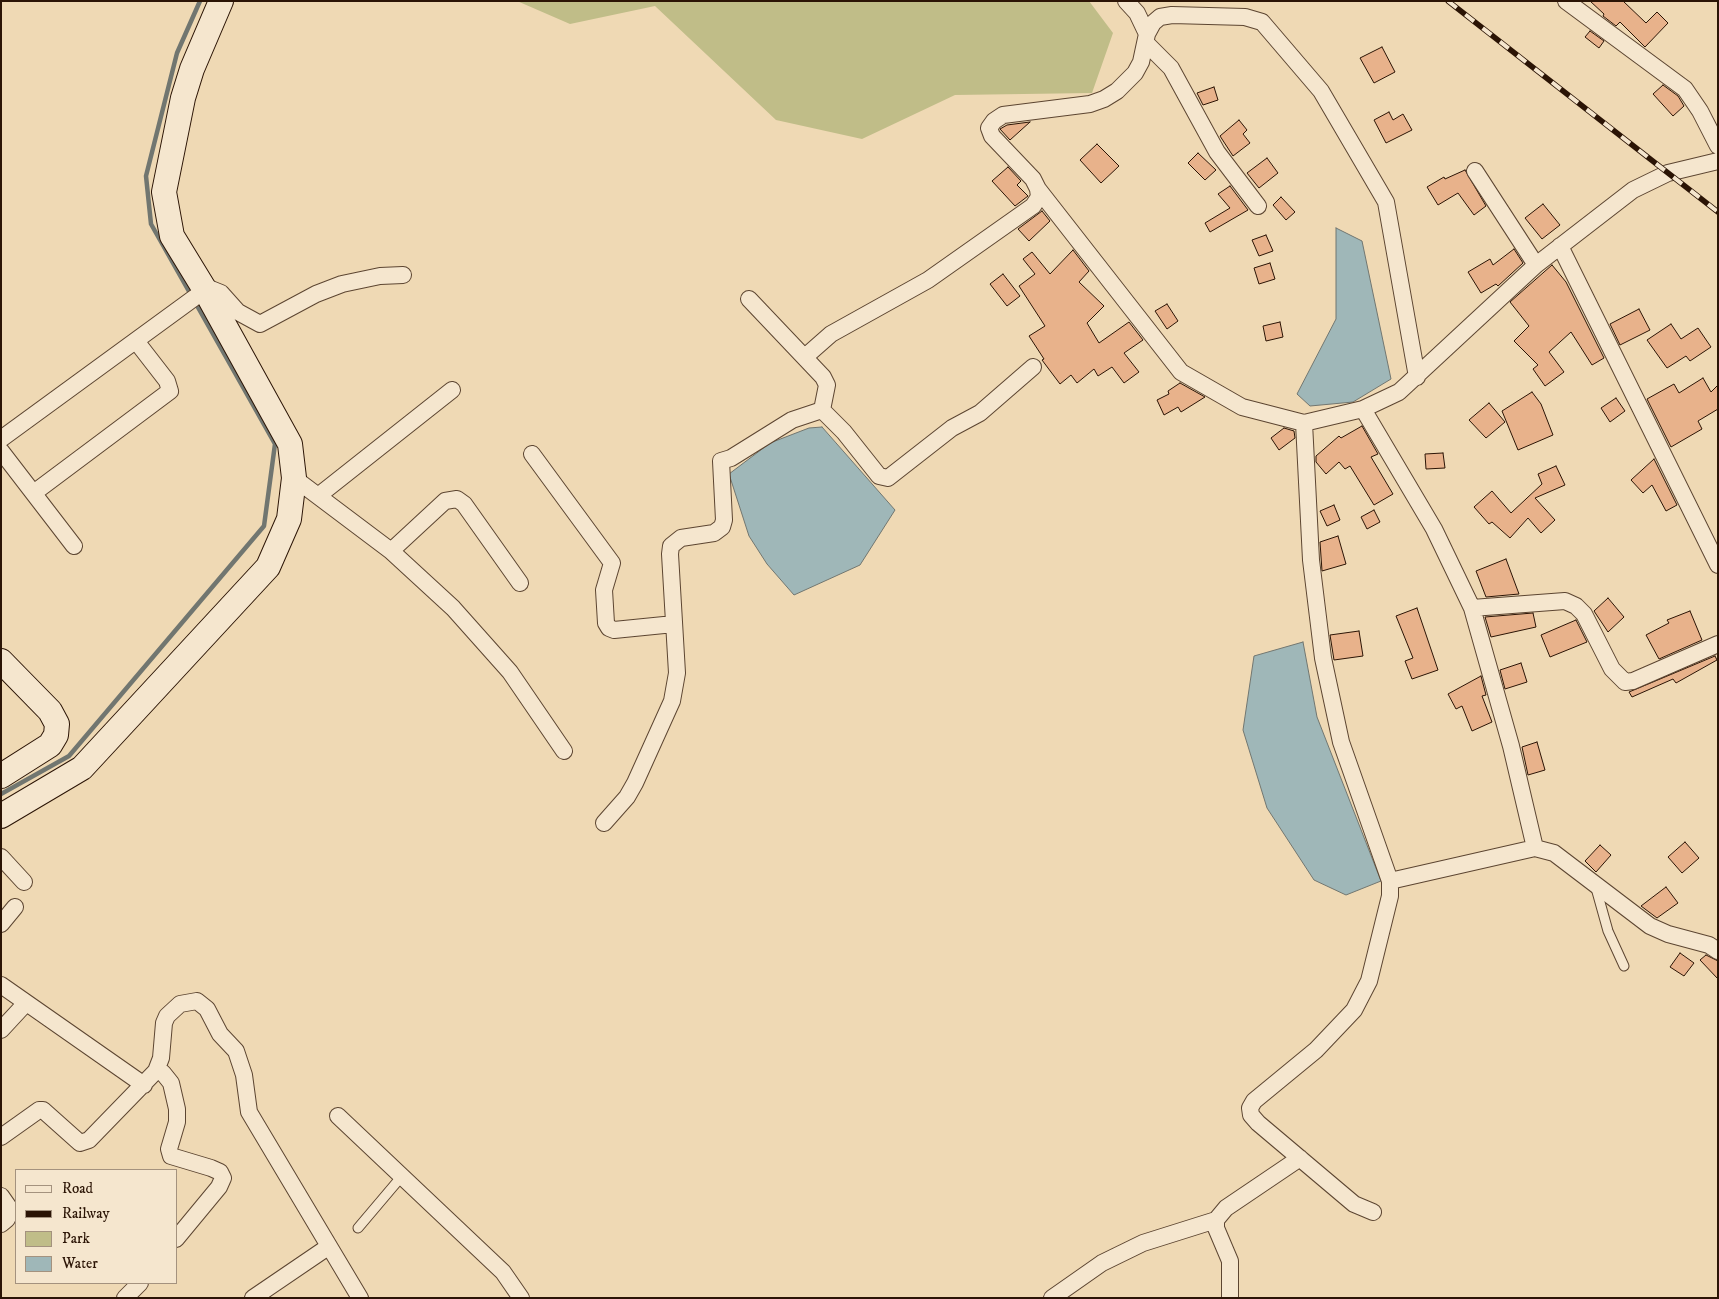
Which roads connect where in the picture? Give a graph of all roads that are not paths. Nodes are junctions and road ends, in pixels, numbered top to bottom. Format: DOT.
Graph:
graph roads {
  1 [pos="221,1"];
  2 [pos="1126,1"];
  3 [pos="1566,1"];
  4 [pos="1147,38"];
  5 [pos="1718,146"];
  6 [pos="1718,160"];
  7 [pos="1475,171"];
  8 [pos="1038,189"];
  9 [pos="1258,206"];
  10 [pos="1560,246"];
  11 [pos="1536,265"];
  12 [pos="403,275"];
  13 [pos="202,292"];
  14 [pos="749,298"];
  15 [pos="136,341"];
  16 [pos="806,356"];
  17 [pos="1033,367"];
  18 [pos="1417,377"];
  19 [pos="452,390"];
  20 [pos="1364,409"];
  21 [pos="822,410"];
  22 [pos="1304,423"];
  23 [pos="1,439"];
  24 [pos="1,451"];
  25 [pos="532,454"];
  26 [pos="294,478"];
  27 [pos="35,492"];
  28 [pos="318,496"];
  29 [pos="74,546"];
  30 [pos="391,551"];
  31 [pos="1718,566"];
  32 [pos="520,583"];
  33 [pos="1472,608"];
  34 [pos="674,624"];
  35 [pos="1718,644"];
  36 [pos="1,661"];
  37 [pos="564,751"];
  38 [pos="1,776"];
  39 [pos="1,816"];
  40 [pos="604,823"];
  41 [pos="1535,848"];
  42 [pos="1,857"];
  43 [pos="1390,881"];
  44 [pos="24,882"];
  45 [pos="1594,885"];
  46 [pos="15,907"];
  47 [pos="1,924"];
  48 [pos="1718,951"];
  49 [pos="1624,966"];
  50 [pos="1,985"];
  51 [pos="26,1003"];
  52 [pos="1,1030"];
  53 [pos="156,1071"];
  54 [pos="144,1085"];
  55 [pos="338,1116"];
  56 [pos="1,1137"];
  57 [pos="1300,1158"];
  58 [pos="402,1176"];
  59 [pos="1,1196"];
  60 [pos="1373,1212"];
  61 [pos="1216,1220"];
  62 [pos="1,1224"];
  63 [pos="358,1228"];
  64 [pos="178,1237"];
  65 [pos="328,1247"];
  66 [pos="139,1284"];
  67 [pos="125,1298"];
  68 [pos="253,1298"];
  69 [pos="360,1298"];
  70 [pos="521,1298"];
  71 [pos="1052,1298"];
  72 [pos="1230,1298"];
  1 -- 13 [label="street"];
  2 -- 4 [label="street"];
  3 -- 5 [label="street"];
  4 -- 8 [label="street"];
  4 -- 9 [label="street"];
  4 -- 18 [label="street"];
  6 -- 10 [label="street"];
  7 -- 11 [label="street"];
  8 -- 16 [label="street"];
  8 -- 22 [label="street"];
  10 -- 11 [label="street"];
  10 -- 31 [label="street"];
  11 -- 18 [label="street"];
  12 -- 13 [label="street"];
  13 -- 15 [label="street"];
  13 -- 26 [label="street"];
  14 -- 16 [label="street"];
  15 -- 23 [label="street"];
  15 -- 27 [label="street"];
  16 -- 21 [label="street"];
  17 -- 21 [label="street"];
  18 -- 20 [label="street"];
  19 -- 28 [label="street"];
  20 -- 22 [label="street"];
  20 -- 33 [label="street"];
  21 -- 34 [label="street"];
  22 -- 43 [label="street"];
  24 -- 27 [label="street"];
  25 -- 34 [label="street"];
  26 -- 28 [label="street"];
  26 -- 39 [label="street"];
  27 -- 29 [label="street"];
  28 -- 30 [label="street"];
  30 -- 32 [label="street"];
  30 -- 37 [label="street"];
  33 -- 35 [label="street"];
  33 -- 41 [label="street"];
  34 -- 40 [label="street"];
  36 -- 38 [label="street"];
  41 -- 43 [label="street"];
  41 -- 45 [label="street"];
  42 -- 44 [label="street"];
  43 -- 57 [label="street"];
  45 -- 48 [label="street"];
  45 -- 49 [label="lane"];
  46 -- 47 [label="street"];
  50 -- 51 [label="street"];
  51 -- 52 [label="street"];
  51 -- 54 [label="street"];
  53 -- 54 [label="street"];
  53 -- 64 [label="street"];
  53 -- 65 [label="street"];
  54 -- 56 [label="street"];
  55 -- 58 [label="street"];
  57 -- 60 [label="street"];
  57 -- 61 [label="street"];
  58 -- 63 [label="lane"];
  58 -- 70 [label="street"];
  59 -- 62 [label="street"];
  61 -- 71 [label="street"];
  61 -- 72 [label="street"];
  65 -- 68 [label="street"];
  65 -- 69 [label="street"];
  66 -- 67 [label="street"];
}
